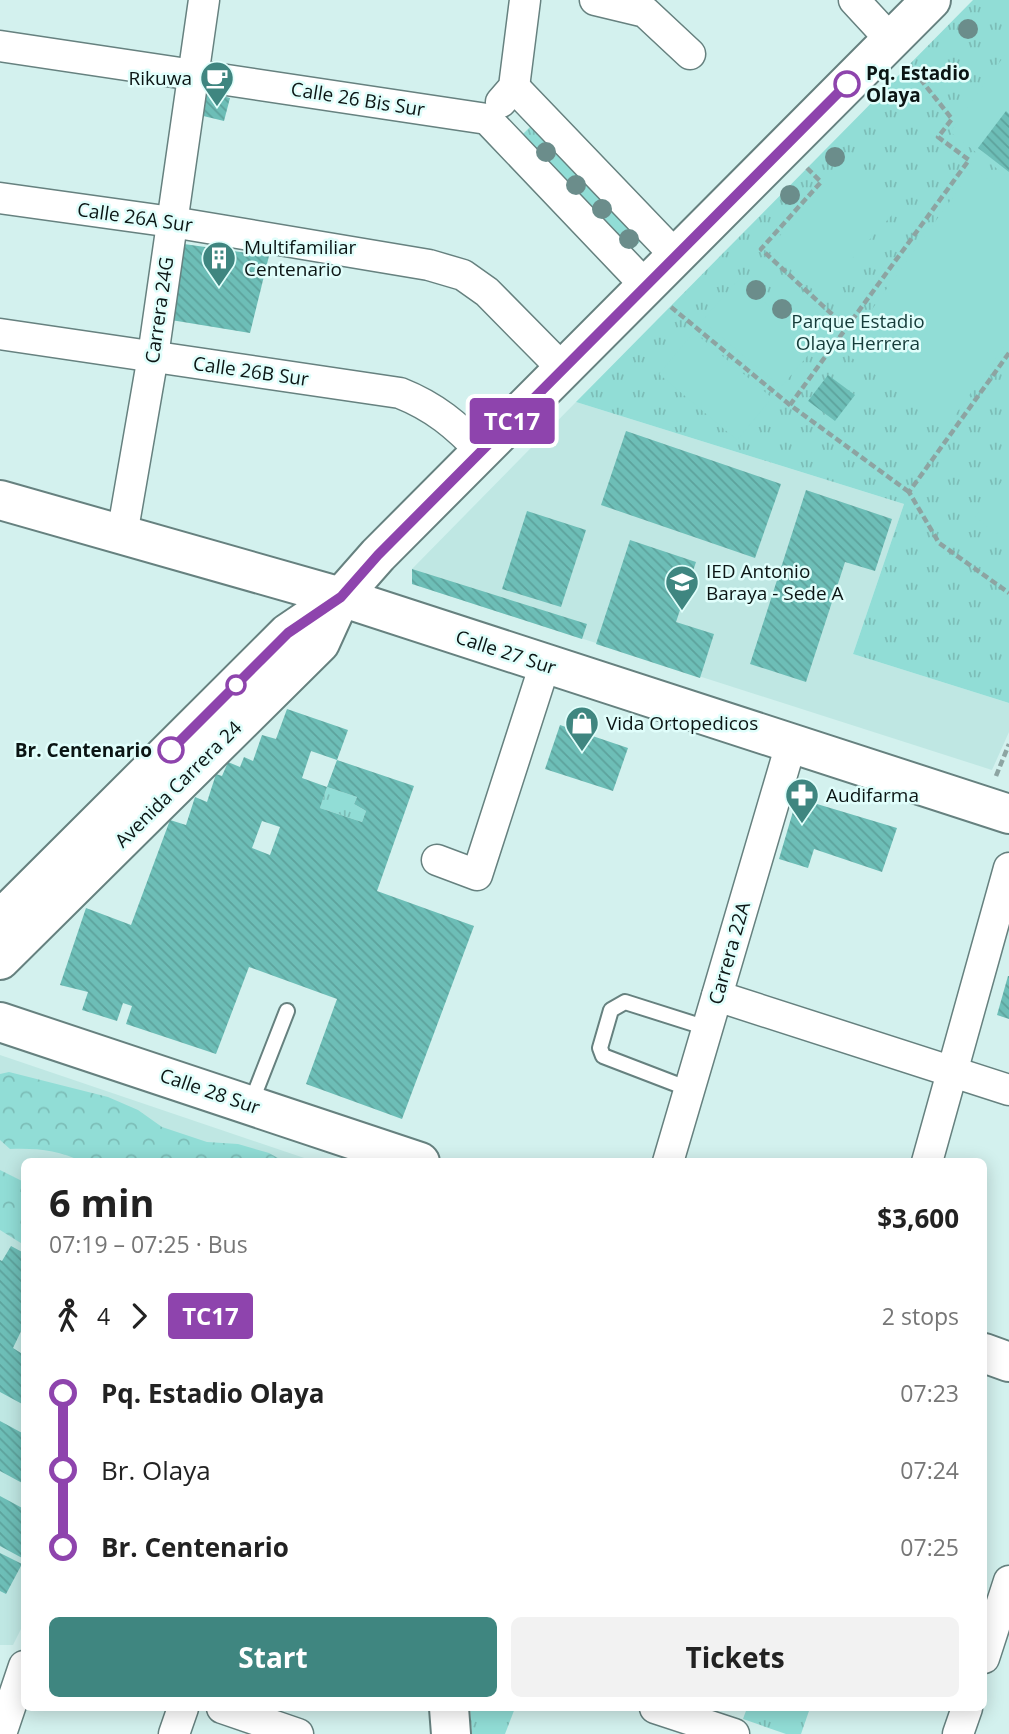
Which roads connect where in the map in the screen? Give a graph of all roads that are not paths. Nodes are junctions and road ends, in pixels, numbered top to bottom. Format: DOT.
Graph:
graph roads {
  1 [pos="204,0"];
  2 [pos="526,0"];
  3 [pos="595,0"];
  4 [pos="855,0"];
  5 [pos="931,0"];
  6 [pos="891,40"];
  7 [pos="0,46"];
  8 [pos="690,54"];
  9 [pos="193,74"];
  10 [pos="514,87"];
  11 [pos="487,118"];
  12 [pos="0,198"];
  13 [pos="172,222"];
  14 [pos="676,256"];
  15 [pos="646,286"];
  16 [pos="0,334"];
  17 [pos="153,356"];
  18 [pos="563,369"];
  19 [pos="482,452"];
  20 [pos="0,500"];
  21 [pos="122,535"];
  22 [pos="341,597"];
  23 [pos="545,664"];
  24 [pos="791,744"];
  25 [pos="1009,814"];
  26 [pos="437,860"];
  27 [pos="1009,868"];
  28 [pos="0,920"];
  29 [pos="0,960"];
  30 [pos="717,996"];
  31 [pos="287,1011"];
  32 [pos="0,1022"];
  33 [pos="707,1028"];
  34 [pos="953,1072"];
  35 [pos="689,1089"];
  36 [pos="1009,1090"];
  37 [pos="250,1104"];
  38 [pos="399,1158"];
  39 [pos="669,1158"];
  40 [pos="928,1158"];
  41 [pos="987,1354"];
  42 [pos="1009,1362"];
  43 [pos="999,1586"];
  44 [pos="993,1655"];
  45 [pos="21,1675"];
  46 [pos="182,1711"];
  47 [pos="231,1711"];
  48 [pos="449,1711"];
  49 [pos="666,1711"];
  50 [pos="966,1711"];
  51 [pos="696,1728"];
  52 [pos="1,1734"];
  53 [pos="174,1734"];
  54 [pos="298,1734"];
  55 [pos="452,1734"];
  56 [pos="734,1734"];
  57 [pos="958,1734"];
  1 -- 9 [label="street, Carrera 24G"];
  2 -- 10 [label="street"];
  3 -- 8 [label="street"];
  4 -- 6 [label="street"];
  5 -- 6 [label="main road, Avenida Carrera 24"];
  6 -- 14 [label="main road, Avenida Carrera 24"];
  7 -- 9 [label="street, Calle 26 Bis Sur"];
  9 -- 11 [label="street, Calle 26 Bis Sur"];
  9 -- 13 [label="street, Carrera 24G"];
  10 -- 11 [label="street"];
  10 -- 14 [label="street"];
  11 -- 15 [label="street"];
  12 -- 13 [label="street, Calle 26A Sur"];
  13 -- 17 [label="street, Carrera 24G"];
  13 -- 18 [label="street, Calle 26A Sur"];
  14 -- 15 [label="main road, Avenida Carrera 24"];
  15 -- 18 [label="main road, Avenida Carrera 24"];
  16 -- 17 [label="street, Calle 26B Sur"];
  17 -- 19 [label="street, Calle 26B Sur"];
  17 -- 21 [label="street, Carrera 24G"];
  18 -- 19 [label="main road, Avenida Carrera 24"];
  19 -- 22 [label="main road, Avenida Carrera 24"];
  20 -- 21 [label="main road, Calle 27 Sur"];
  21 -- 22 [label="main road, Calle 27 Sur"];
  22 -- 23 [label="main road, Calle 27 Sur"];
  22 -- 28 [label="main road, Avenida Carrera 24"];
  22 -- 29 [label="main road, Avenida Carrera 24"];
  23 -- 24 [label="main road, Calle 27 Sur"];
  23 -- 26 [label="street"];
  24 -- 25 [label="main road, Calle 27 Sur"];
  24 -- 30 [label="street, Carrera 22A"];
  27 -- 34 [label="street"];
  30 -- 33 [label="street, Carrera 22A"];
  30 -- 34 [label="street"];
  31 -- 37 [label="lane"];
  32 -- 37 [label="main road, Calle 28 Sur"];
  33 -- 35 [label="street, Carrera 22A"];
  33 -- 35 [label="lane"];
  34 -- 36 [label="street"];
  34 -- 40 [label="street"];
  35 -- 39 [label="street, Carrera 22A"];
  37 -- 38 [label="main road, Calle 28 Sur"];
  41 -- 42 [label="main road"];
  43 -- 44 [label="street"];
  45 -- 52 [label="street"];
  46 -- 53 [label="street"];
  47 -- 54 [label="street"];
  48 -- 55 [label="main road"];
  49 -- 51 [label="street"];
  50 -- 57 [label="street"];
  51 -- 56 [label="street"];
}
